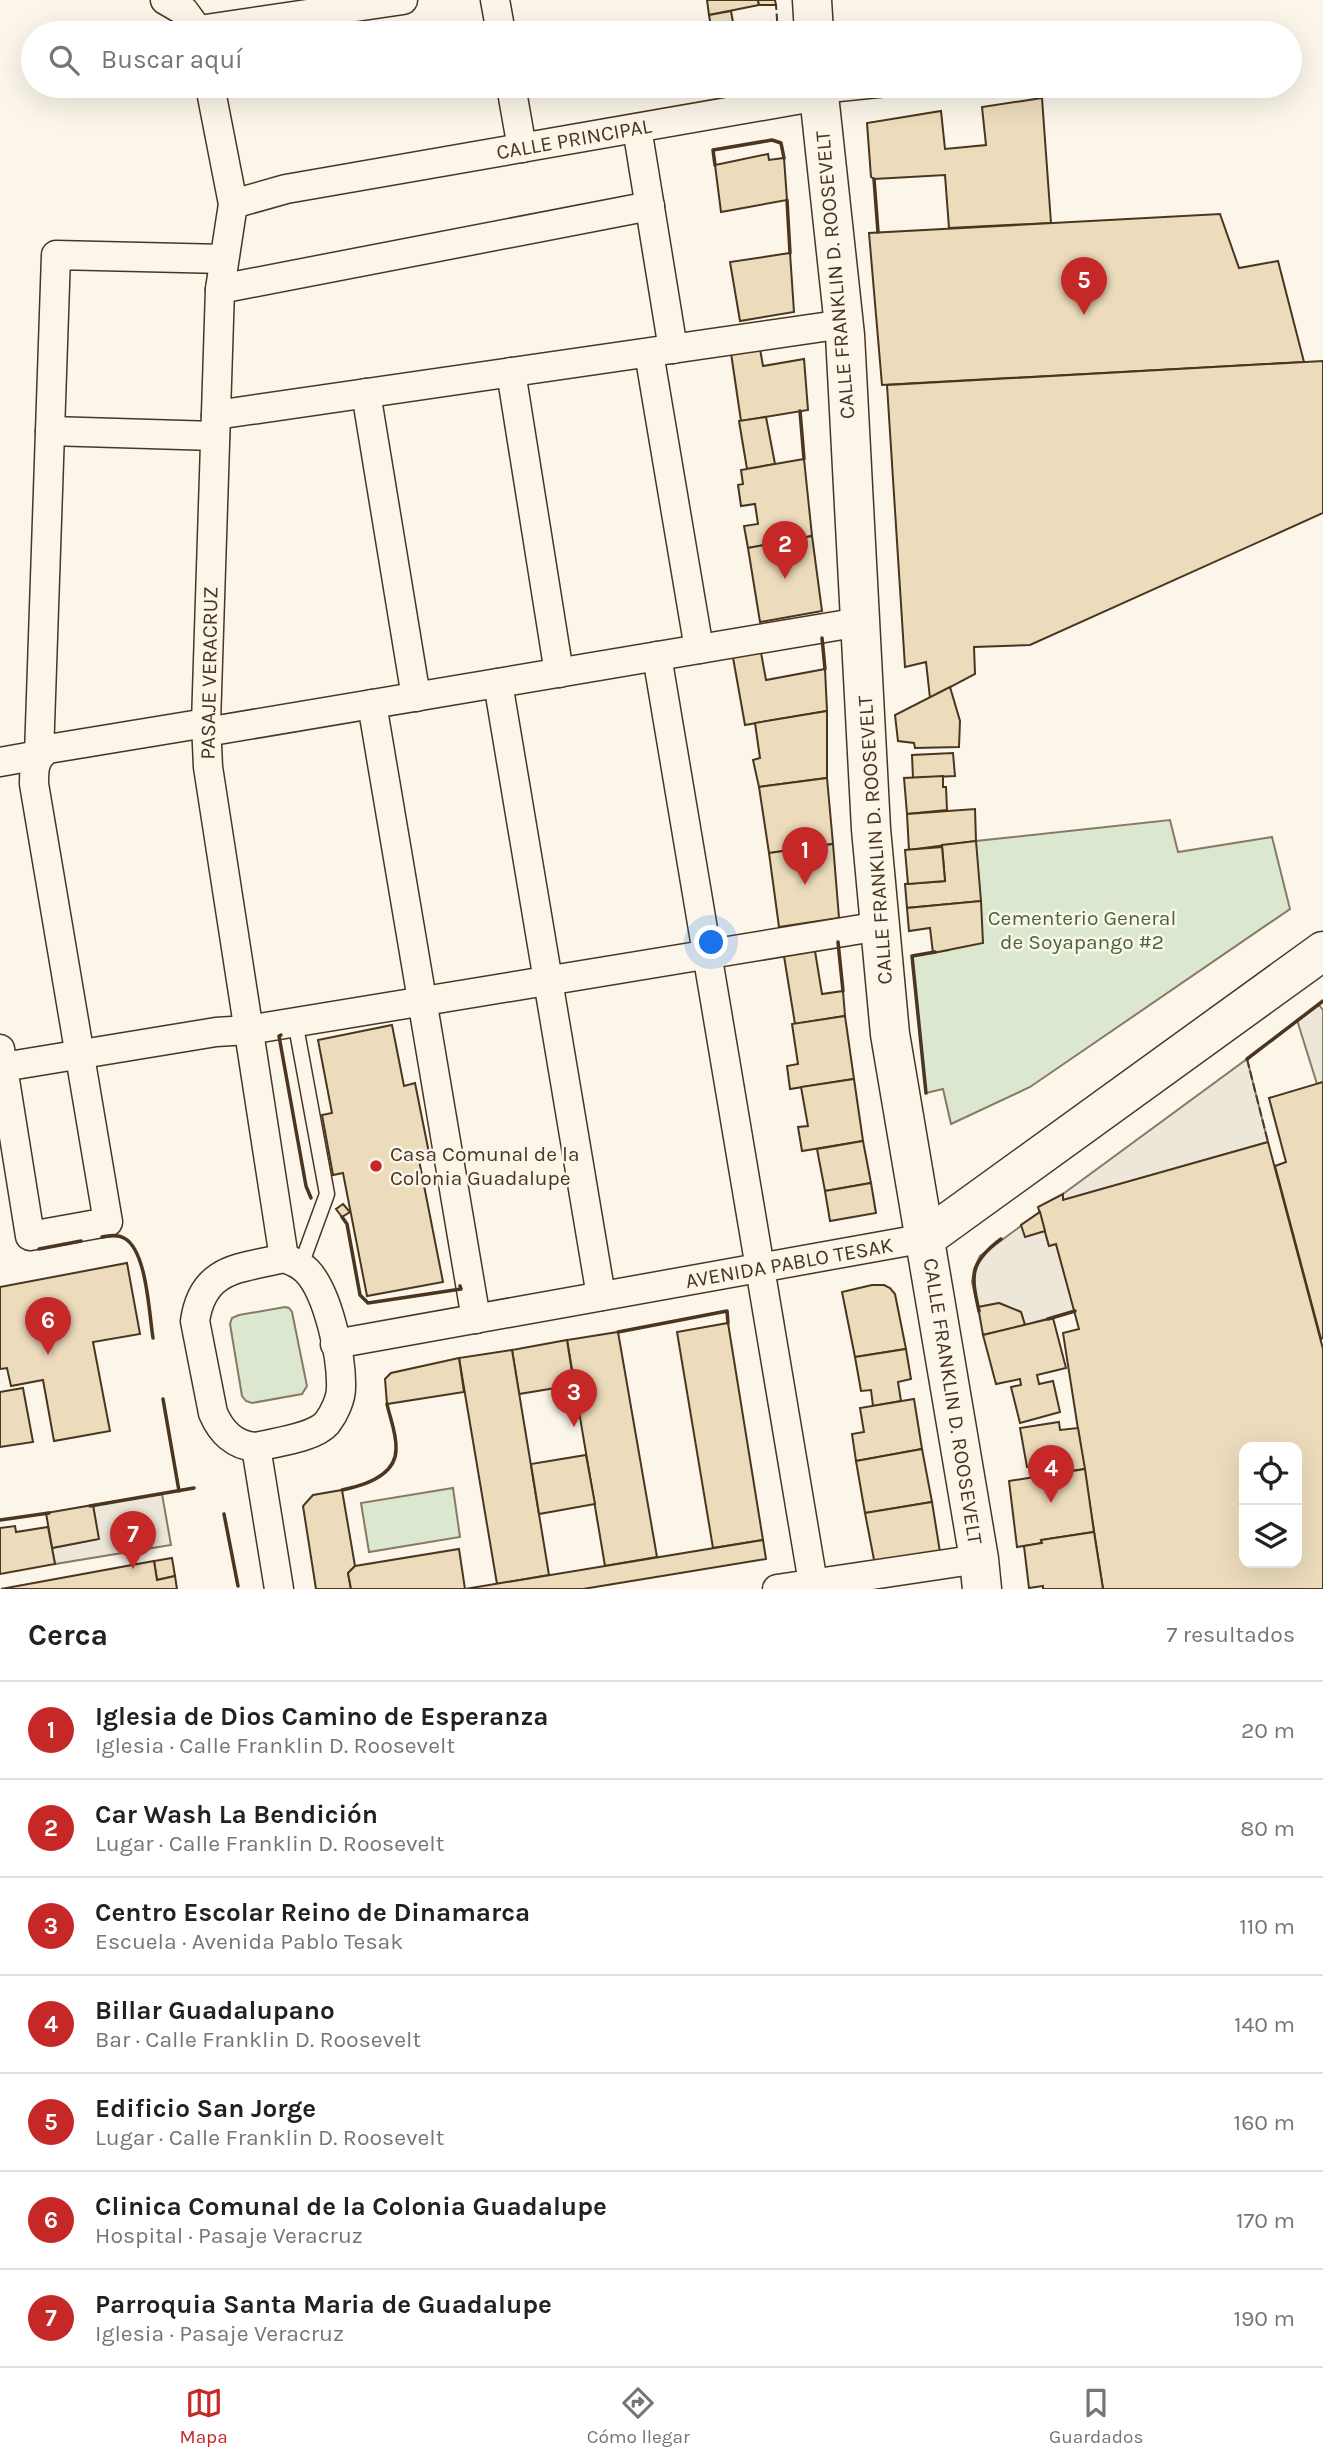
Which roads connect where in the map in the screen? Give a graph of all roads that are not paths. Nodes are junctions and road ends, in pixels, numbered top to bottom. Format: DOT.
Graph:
graph roads {
  1 [pos="165,0"];
  2 [pos="403,0"];
  3 [pos="495,0"];
  4 [pos="812,0"];
  5 [pos="191,21"];
  6 [pos="269,21"];
  7 [pos="499,21"];
  8 [pos="813,21"];
  9 [pos="212,98"];
  10 [pos="512,98"];
  11 [pos="784,98"];
  12 [pos="819,98"];
  13 [pos="637,128"];
  14 [pos="522,148"];
  15 [pos="233,204"];
  16 [pos="650,206"];
  17 [pos="225,259"];
  18 [pos="220,289"];
  19 [pos="844,324"];
  20 [pos="661,351"];
  21 [pos="511,372"];
  22 [pos="366,393"];
  23 [pos="215,426"];
  24 [pos="50,431"];
  25 [pos="860,622"];
  26 [pos="699,649"];
  27 [pos="657,656"];
  28 [pos="559,673"];
  29 [pos="498,683"];
  30 [pos="416,697"];
  31 [pos="372,704"];
  32 [pos="206,728"];
  33 [pos="39,755"];
  34 [pos="0,762"];
  35 [pos="880,926"];
  36 [pos="1323,951"];
  37 [pos="708,954"];
  38 [pos="548,980"];
  39 [pos="421,1001"];
  40 [pos="248,1030"];
  41 [pos="297,1032"];
  42 [pos="80,1054"];
  43 [pos="1,1058"];
  44 [pos="926,1238"];
  45 [pos="292,1261"];
  46 [pos="761,1268"];
  47 [pos="601,1296"];
  48 [pos="476,1319"];
  49 [pos="335,1344"];
  50 [pos="256,1447"];
  51 [pos="980,1574"];
  52 [pos="814,1586"];
  53 [pos="279,1589"];
  54 [pos="776,1589"];
  1 -- 5 [label="street"];
  2 -- 6 [label="street"];
  3 -- 7 [label="street"];
  4 -- 8 [label="main road"];
  9 -- 15 [label="street, PASAJE VERACRUZ"];
  10 -- 14 [label="street"];
  11 -- 13 [label="street, CALLE PRINCIPAL"];
  12 -- 19 [label="main road, CALLE FRANKLIN D. ROOSEVELT"];
  13 -- 14 [label="street, CALLE PRINCIPAL"];
  13 -- 16 [label="street"];
  14 -- 15 [label="street, CALLE PRINCIPAL"];
  15 -- 17 [label="street, PASAJE VERACRUZ"];
  16 -- 18 [label="street"];
  16 -- 20 [label="street"];
  17 -- 18 [label="street, PASAJE VERACRUZ"];
  17 -- 24 [label="street"];
  18 -- 23 [label="street, PASAJE VERACRUZ"];
  19 -- 20 [label="street"];
  19 -- 25 [label="main road, CALLE FRANKLIN D. ROOSEVELT"];
  20 -- 21 [label="street"];
  20 -- 26 [label="street"];
  21 -- 22 [label="street"];
  21 -- 28 [label="street"];
  22 -- 23 [label="street"];
  22 -- 30 [label="street"];
  23 -- 24 [label="street"];
  23 -- 32 [label="street, PASAJE VERACRUZ"];
  24 -- 33 [label="street"];
  25 -- 26 [label="street"];
  25 -- 35 [label="main road, CALLE FRANKLIN D. ROOSEVELT"];
  26 -- 27 [label="street"];
  27 -- 28 [label="street"];
  27 -- 37 [label="street"];
  28 -- 29 [label="street"];
  29 -- 30 [label="street"];
  29 -- 38 [label="street"];
  30 -- 31 [label="street"];
  31 -- 32 [label="street"];
  31 -- 39 [label="street"];
  32 -- 33 [label="street"];
  32 -- 40 [label="street, PASAJE VERACRUZ"];
  33 -- 34 [label="street"];
  33 -- 42 [label="street"];
  35 -- 37 [label="street"];
  35 -- 44 [label="main road, CALLE FRANKLIN D. ROOSEVELT"];
  36 -- 44 [label="main road, AVENIDA PABLO TESAK"];
  37 -- 38 [label="street"];
  37 -- 46 [label="street"];
  38 -- 39 [label="street"];
  38 -- 47 [label="street"];
  39 -- 40 [label="street"];
  39 -- 48 [label="street"];
  40 -- 42 [label="street"];
  40 -- 45 [label="street, PASAJE VERACRUZ"];
  41 -- 45 [label="lane"];
  42 -- 43 [label="street"];
  42 -- 43 [label="street"];
  44 -- 46 [label="street, AVENIDA PABLO TESAK"];
  44 -- 51 [label="main road, CALLE FRANKLIN D. ROOSEVELT"];
  45 -- 49 [label="street"];
  45 -- 50 [label="street"];
  46 -- 47 [label="street, AVENIDA PABLO TESAK"];
  46 -- 52 [label="street"];
  47 -- 48 [label="street, AVENIDA PABLO TESAK"];
  48 -- 49 [label="street, AVENIDA PABLO TESAK"];
  49 -- 50 [label="street"];
  50 -- 53 [label="street"];
  51 -- 52 [label="street"];
  52 -- 54 [label="street"];
}
